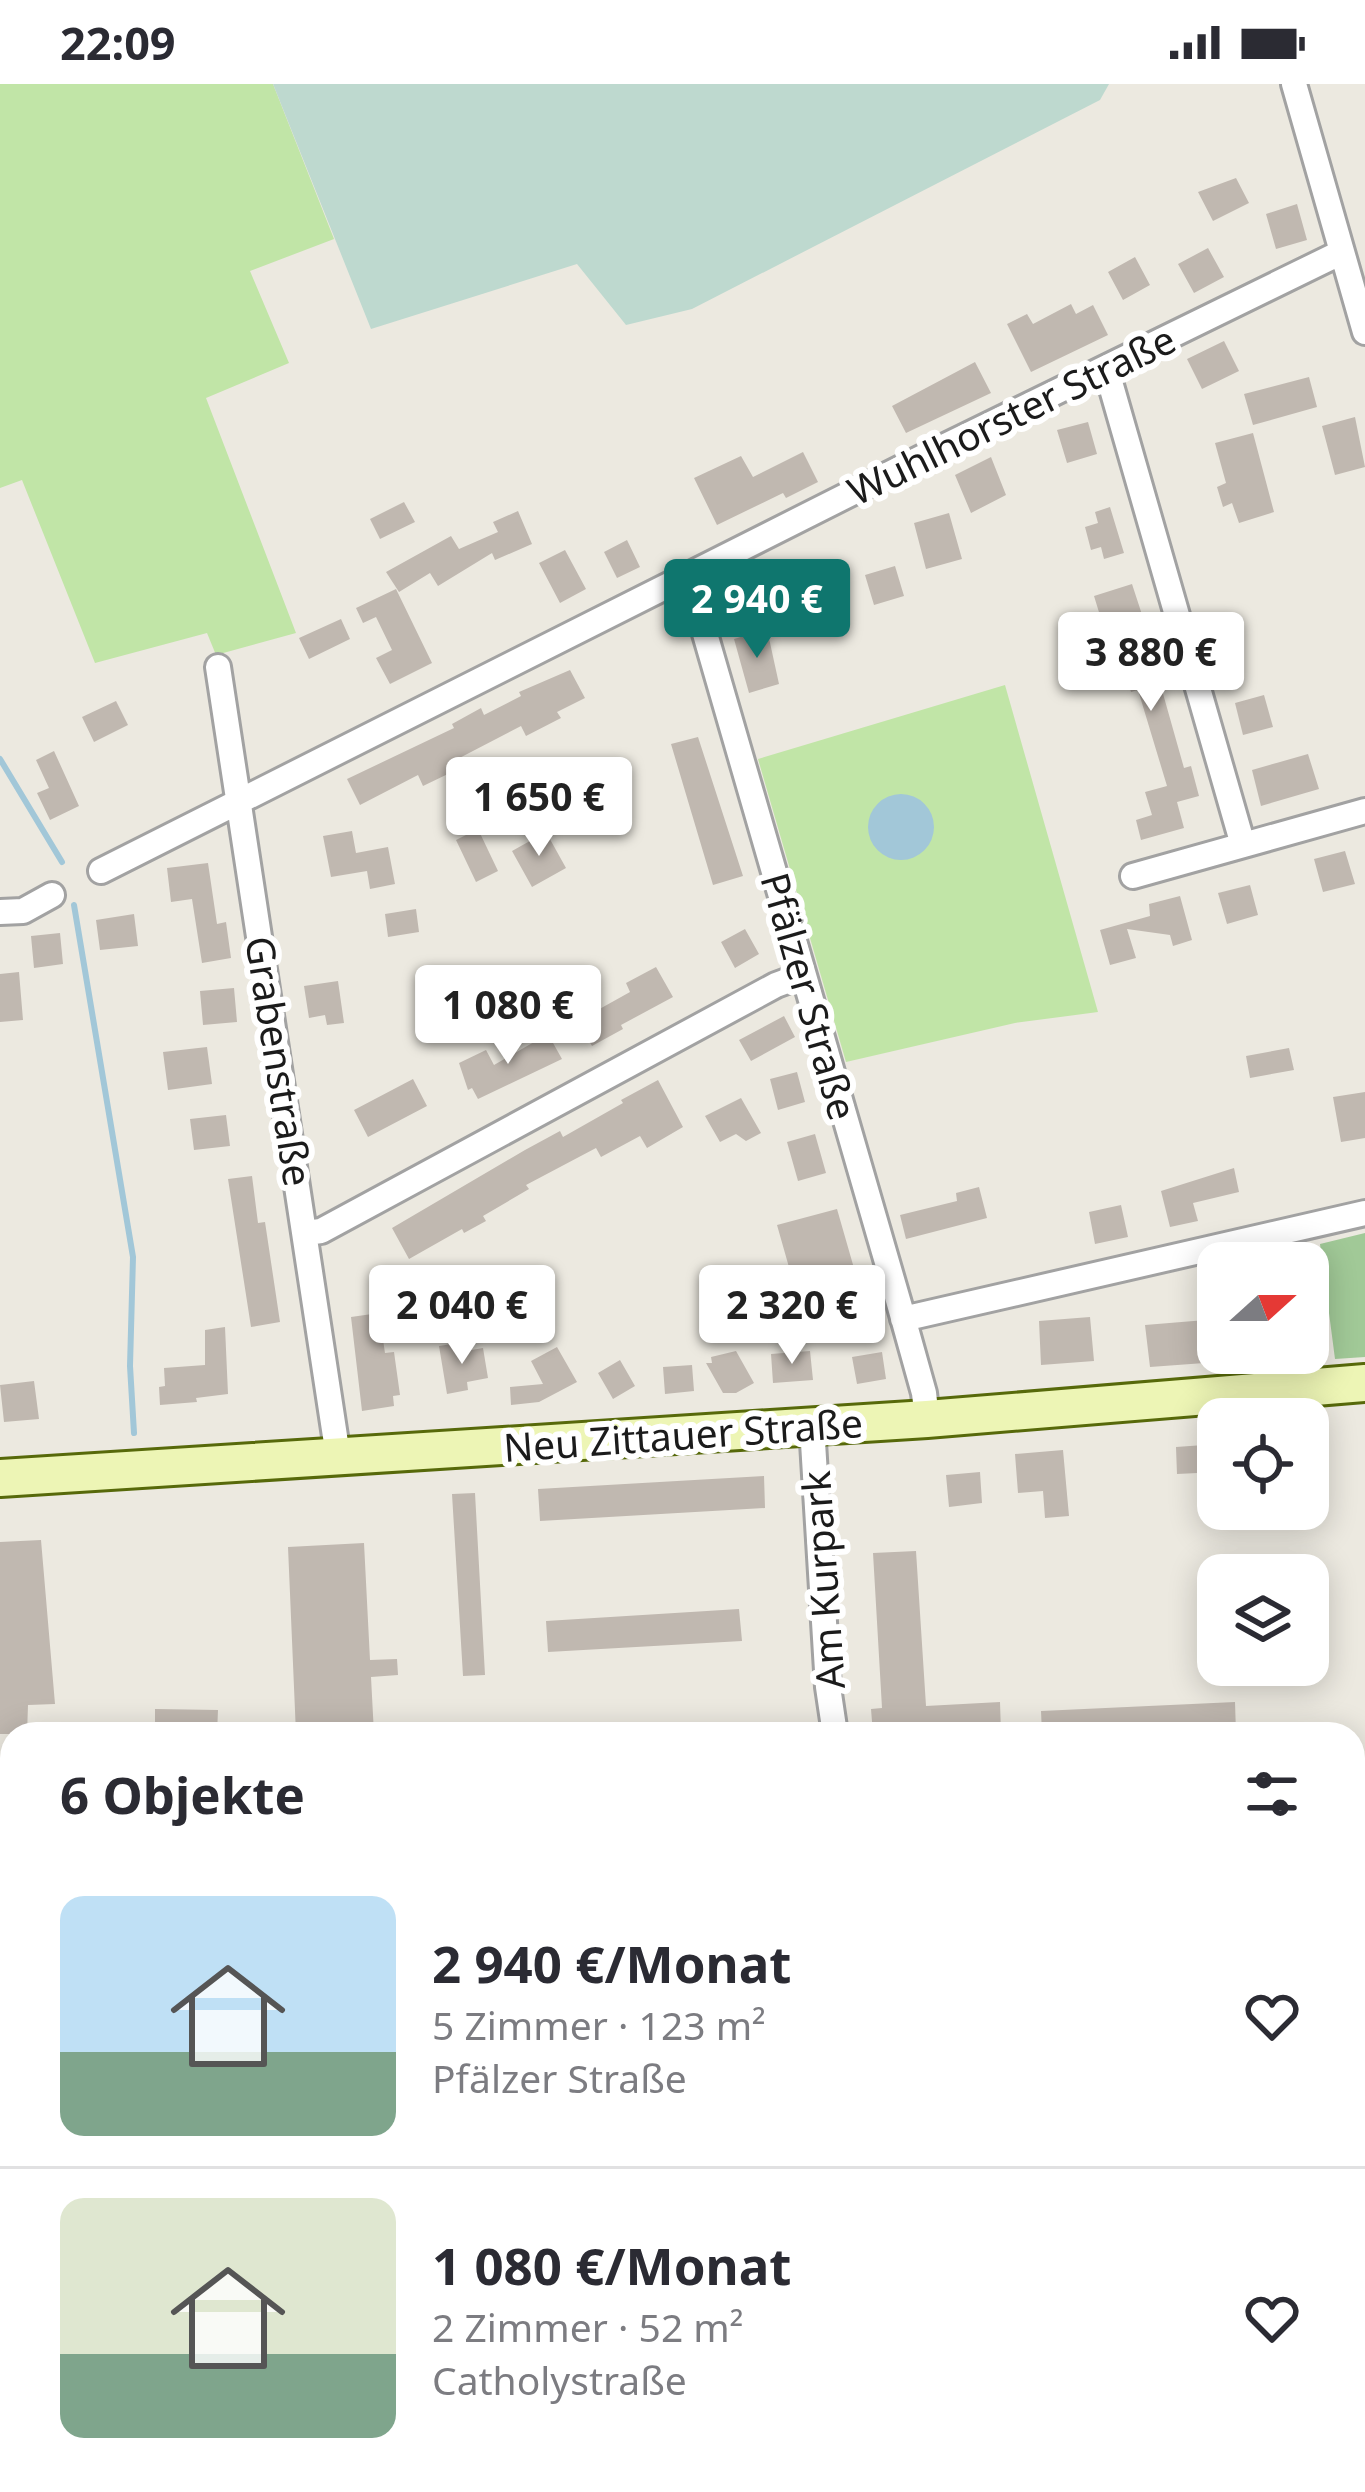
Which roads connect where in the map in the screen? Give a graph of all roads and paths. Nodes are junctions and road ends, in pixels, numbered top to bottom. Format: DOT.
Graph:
graph roads {
  1 [pos="1294,84"];
  2 [pos="1342,251"];
  3 [pos="1365,332"];
  4 [pos="1106,368"];
  5 [pos="688,575"];
  6 [pos="218,667"];
  7 [pos="240,802"];
  8 [pos="1365,811"];
  9 [pos="1243,845"];
  10 [pos="101,871"];
  11 [pos="1133,876"];
  12 [pos="52,896"];
  13 [pos="0,912"];
  14 [pos="803,975"];
  15 [pos="1365,1213"];
  16 [pos="306,1233"];
  17 [pos="903,1319"];
  18 [pos="1365,1383"];
  19 [pos="927,1419"];
  20 [pos="812,1426"];
  21 [pos="338,1456"];
  22 [pos="0,1478"];
  23 [pos="833,1722"];
  1 -- 2 [label="street"];
  2 -- 3 [label="street"];
  2 -- 4 [label="street, Wuhlhorster Straße"];
  4 -- 5 [label="street, Wuhlhorster Straße"];
  4 -- 9 [label="street"];
  5 -- 7 [label="street, Wuhlhorster Straße"];
  5 -- 14 [label="street, Pfälzer Straße"];
  6 -- 7 [label="street, Grabenstraße"];
  7 -- 10 [label="street, Wuhlhorster Straße"];
  7 -- 16 [label="street, Grabenstraße"];
  8 -- 9 [label="street"];
  9 -- 11 [label="street"];
  12 -- 13 [label="street"];
  14 -- 16 [label="street"];
  14 -- 17 [label="street, Pfälzer Straße"];
  15 -- 17 [label="street"];
  16 -- 21 [label="street, Grabenstraße"];
  17 -- 19 [label="street, Pfälzer Straße"];
  18 -- 19 [label="main road, Neu Zittauer Straße"];
  19 -- 20 [label="main road, Neu Zittauer Straße"];
  20 -- 21 [label="main road, Neu Zittauer Straße"];
  20 -- 23 [label="street, Am Kurpark"];
  21 -- 22 [label="main road, Neu Zittauer Straße"];
}
